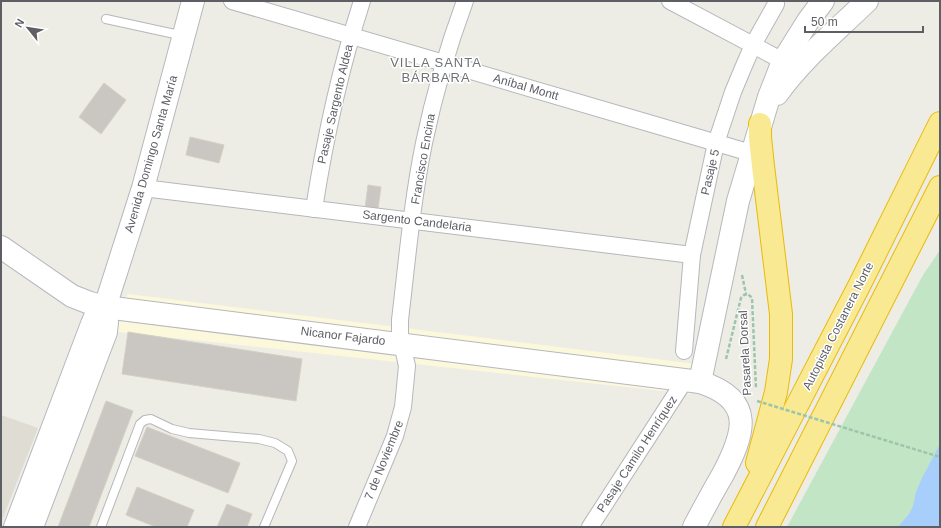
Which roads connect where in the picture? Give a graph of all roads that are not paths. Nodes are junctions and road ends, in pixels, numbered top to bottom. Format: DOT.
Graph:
graph roads {
  1 [pos="193,1"];
  2 [pos="232,1"];
  3 [pos="362,1"];
  4 [pos="465,1"];
  5 [pos="670,1"];
  6 [pos="824,1"];
  7 [pos="867,1"];
  8 [pos="776,4"];
  9 [pos="106,20"];
  10 [pos="184,36"];
  11 [pos="351,36"];
  12 [pos="753,45"];
  13 [pos="783,61"];
  14 [pos="444,63"];
  15 [pos="762,121"];
  16 [pos="940,123"];
  17 [pos="716,143"];
  18 [pos="751,153"];
  19 [pos="940,187"];
  20 [pos="143,188"];
  21 [pos="314,209"];
  22 [pos="940,216"];
  23 [pos="412,221"];
  24 [pos="1,247"];
  25 [pos="692,255"];
  26 [pos="885,298"];
  27 [pos="105,306"];
  28 [pos="402,344"];
  29 [pos="684,351"];
  30 [pos="693,381"];
  31 [pos="78,386"];
  32 [pos="15,527"];
  33 [pos="32,527"];
  34 [pos="101,527"];
  35 [pos="264,527"];
  36 [pos="357,527"];
  37 [pos="590,527"];
  38 [pos="694,527"];
  39 [pos="734,527"];
  40 [pos="767,527"];
  1 -- 10 [label="street, Avenida Domingo Santa María"];
  2 -- 11 [label="street, Aníbal Montt"];
  3 -- 11 [label="street, Pasaje Sargento Aldea"];
  4 -- 14 [label="street, Francisco Encina"];
  5 -- 12 [label="street"];
  6 -- 13 [label="street"];
  7 -- 15 [label="street"];
  8 -- 12 [label="street, Pasaje 5"];
  9 -- 10 [label="lane"];
  10 -- 20 [label="street, Avenida Domingo Santa María"];
  11 -- 14 [label="street, Aníbal Montt"];
  11 -- 21 [label="street, Pasaje Sargento Aldea"];
  12 -- 13 [label="street"];
  12 -- 17 [label="street, Pasaje 5"];
  13 -- 15 [label="street"];
  14 -- 17 [label="street, Aníbal Montt"];
  14 -- 23 [label="street, Francisco Encina"];
  15 -- 18 [label="street"];
  15 -- 39 [label="highway"];
  16 -- 39 [label="highway, Autopista Costanera Norte"];
  17 -- 18 [label="street, Aníbal Montt"];
  17 -- 25 [label="street, Pasaje 5"];
  18 -- 30 [label="street"];
  19 -- 26 [label="highway"];
  20 -- 21 [label="street, Sargento Candelaria"];
  20 -- 27 [label="street, Avenida Domingo Santa María"];
  21 -- 23 [label="street, Sargento Candelaria"];
  22 -- 26 [label="highway"];
  23 -- 25 [label="street, Sargento Candelaria"];
  23 -- 28 [label="street, Francisco Encina"];
  24 -- 27 [label="street, Nicanor Fajardo"];
  25 -- 29 [label="street, Pasaje 5"];
  26 -- 40 [label="highway"];
  27 -- 28 [label="street, Nicanor Fajardo"];
  27 -- 31 [label="street, Avenida Domingo Santa María"];
  28 -- 30 [label="street, Nicanor Fajardo"];
  28 -- 36 [label="street, 7 de Noviembre"];
  30 -- 37 [label="street, Pasaje Camilo Henríquez"];
  30 -- 38 [label="street, Nicanor Fajardo"];
  31 -- 32 [label="street, Avenida Domingo Santa María"];
  31 -- 33 [label="street, Avenida Domingo Santa María"];
  34 -- 35 [label="lane"];
}
